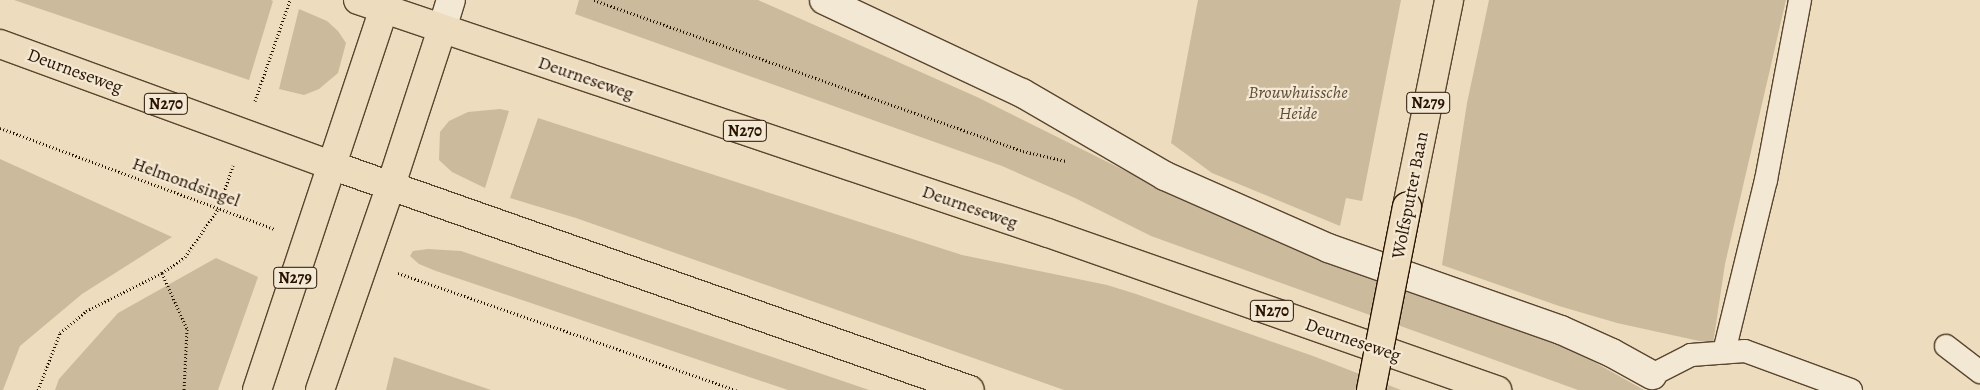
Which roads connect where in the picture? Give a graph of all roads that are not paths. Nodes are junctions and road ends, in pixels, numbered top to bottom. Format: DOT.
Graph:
graph roads {
  1 [pos="358,0"];
  2 [pos="450,0"];
  3 [pos="824,0"];
  4 [pos="1448,0"];
  5 [pos="1800,0"];
  6 [pos="385,4"];
  7 [pos="442,28"];
  8 [pos="0,44"];
  9 [pos="332,165"];
  10 [pos="391,185"];
  11 [pos="1946,346"];
  12 [pos="1724,352"];
  13 [pos="1980,372"];
  14 [pos="1652,374"];
  15 [pos="257,390"];
  16 [pos="320,390"];
  17 [pos="970,390"];
  18 [pos="1371,390"];
  19 [pos="1497,390"];
  20 [pos="1851,390"];
  1 -- 6 [label="main road, Deurneseweg / N270"];
  2 -- 7 [label="street"];
  3 -- 14 [label="street"];
  4 -- 18 [label="main road, Wolfsputter Baan / N279, bridge"];
  5 -- 12 [label="lane"];
  6 -- 7 [label="main road, Deurneseweg / N270"];
  6 -- 9 [label="main road"];
  7 -- 10 [label="main road"];
  7 -- 19 [label="main road, Deurneseweg / N270"];
  8 -- 9 [label="main road, Deurneseweg / N270"];
  9 -- 10 [label="main road, Deurneseweg / N270"];
  9 -- 15 [label="main road, N279"];
  10 -- 16 [label="main road"];
  10 -- 17 [label="main road, Deurneseweg / N270"];
  11 -- 13 [label="lane"];
  12 -- 14 [label="lane"];
  12 -- 20 [label="lane"];
}
